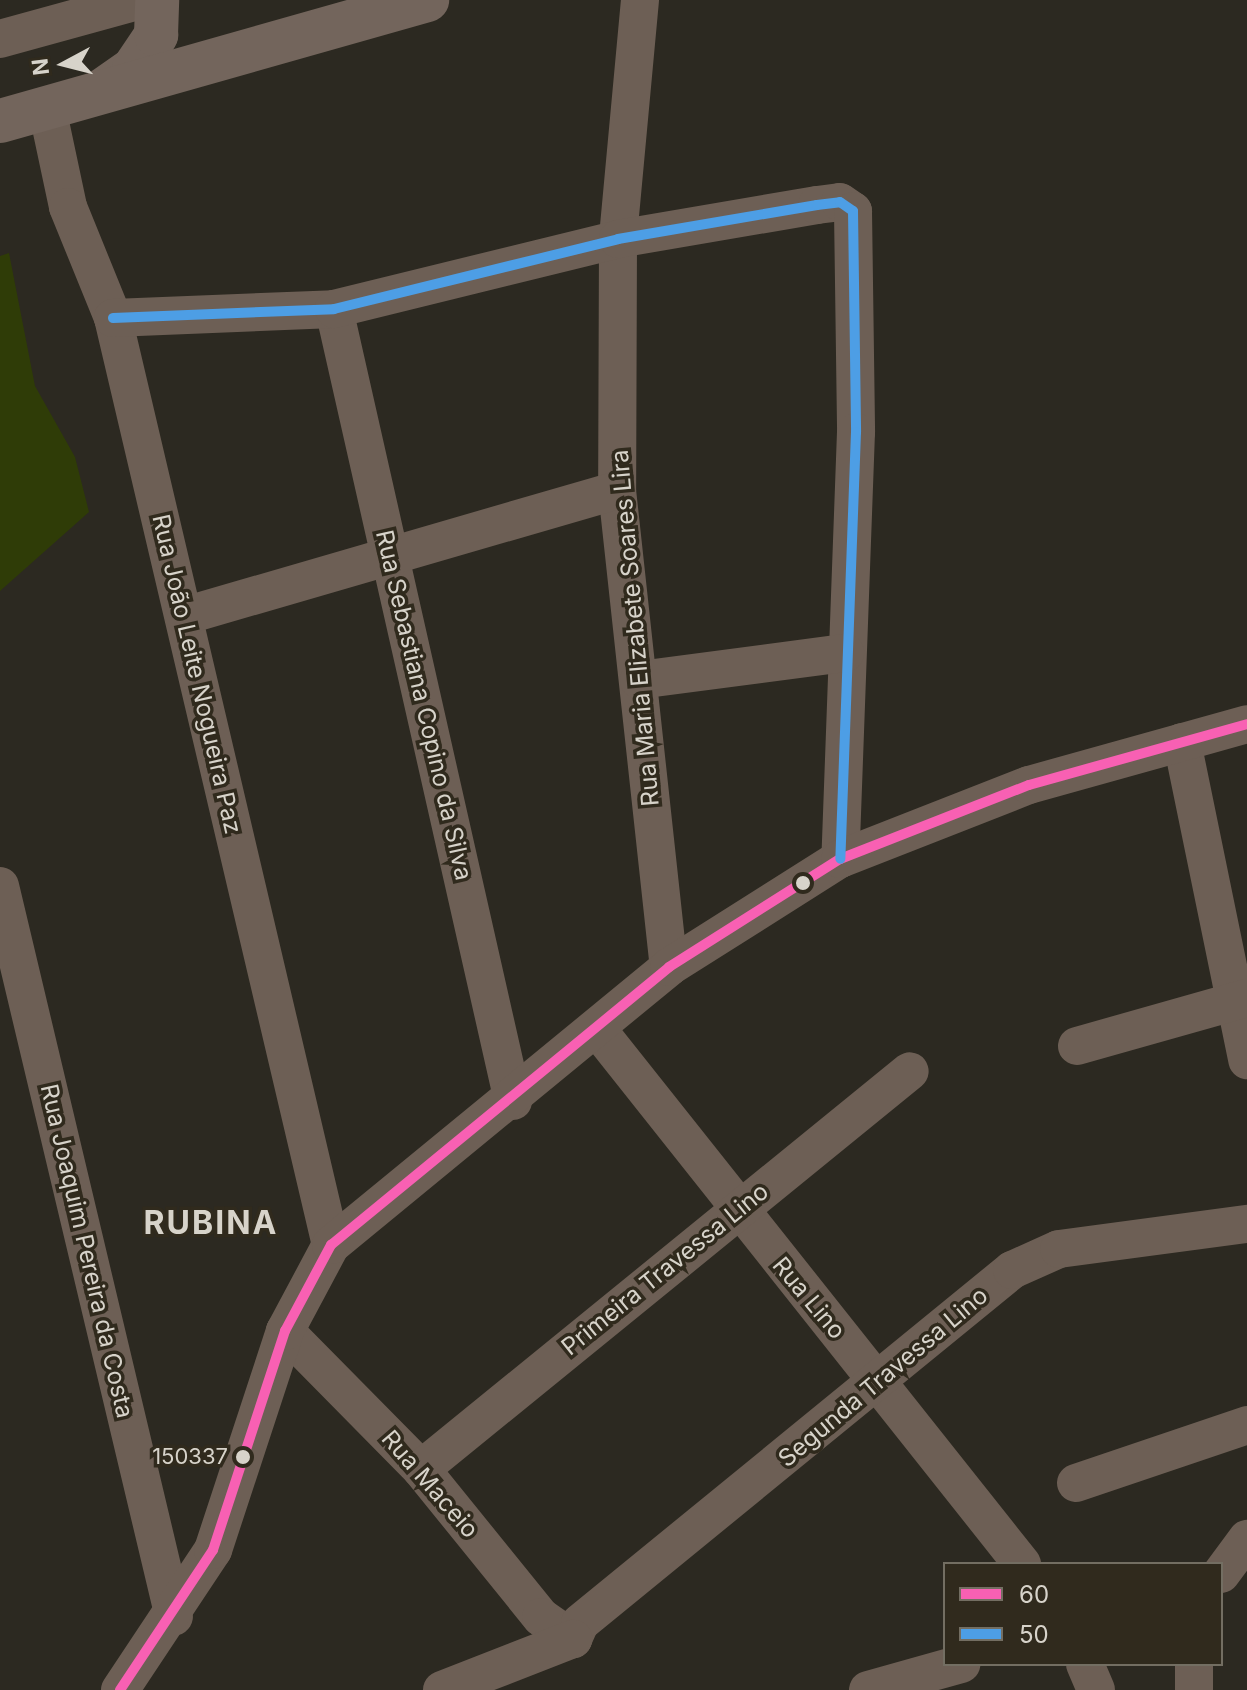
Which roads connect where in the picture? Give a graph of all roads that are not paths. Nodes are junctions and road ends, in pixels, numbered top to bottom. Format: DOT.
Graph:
graph roads {
  1 [pos="142,0"];
  2 [pos="157,0"];
  3 [pos="427,0"];
  4 [pos="640,0"];
  5 [pos="0,39"];
  6 [pos="95,96"];
  7 [pos="47,108"];
  8 [pos="0,121"];
  9 [pos="618,239"];
  10 [pos="334,309"];
  11 [pos="113,318"];
  12 [pos="617,490"];
  13 [pos="391,555"];
  14 [pos="184,616"];
  15 [pos="845,653"];
  16 [pos="639,680"];
  17 [pos="1247,724"];
  18 [pos="1182,742"];
  19 [pos="840,859"];
  20 [pos="0,886"];
  21 [pos="669,967"];
  22 [pos="1241,1000"];
  23 [pos="15,1012"];
  24 [pos="598,1030"];
  25 [pos="1077,1046"];
  26 [pos="1247,1060"];
  27 [pos="910,1071"];
  28 [pos="513,1101"];
  29 [pos="735,1211"];
  30 [pos="1247,1224"];
  31 [pos="331,1245"];
  32 [pos="285,1331"];
  33 [pos="880,1382"];
  34 [pos="1247,1425"];
  35 [pos="421,1469"];
  36 [pos="1076,1483"];
  37 [pos="1247,1539"];
  38 [pos="1020,1562"];
  39 [pos="1223,1571"];
  40 [pos="174,1617"];
  41 [pos="573,1639"];
  42 [pos="954,1666"];
  43 [pos="1086,1666"];
  44 [pos="1194,1666"];
  45 [pos="120,1690"];
  46 [pos="442,1690"];
  47 [pos="868,1690"];
  48 [pos="1096,1690"];
  49 [pos="1194,1690"];
  1 -- 5 [label="street"];
  2 -- 6 [label="highway"];
  3 -- 6 [label="highway"];
  4 -- 9 [label="street, Rua Maria Elizabete Soares Lira"];
  6 -- 7 [label="highway"];
  7 -- 8 [label="highway"];
  7 -- 11 [label="street, Rua João Leite Nogueira Paz"];
  9 -- 10 [label="street"];
  9 -- 12 [label="street, Rua Maria Elizabete Soares Lira"];
  9 -- 15 [label="street"];
  10 -- 11 [label="street"];
  10 -- 13 [label="street, Rua Sebastiana Copino da Silva"];
  11 -- 14 [label="street, Rua João Leite Nogueira Paz"];
  12 -- 13 [label="street"];
  12 -- 16 [label="street, Rua Maria Elizabete Soares Lira"];
  13 -- 14 [label="street"];
  13 -- 28 [label="street, Rua Sebastiana Copino da Silva"];
  14 -- 31 [label="street, Rua João Leite Nogueira Paz"];
  15 -- 16 [label="street"];
  15 -- 19 [label="street"];
  16 -- 21 [label="street, Rua Maria Elizabete Soares Lira"];
  17 -- 18 [label="street"];
  18 -- 19 [label="street"];
  18 -- 22 [label="street"];
  19 -- 21 [label="street"];
  20 -- 23 [label="street, Rua Joaquim Pereira da Costa"];
  21 -- 24 [label="street"];
  22 -- 25 [label="street"];
  22 -- 26 [label="street"];
  23 -- 40 [label="street, Rua Joaquim Pereira da Costa"];
  24 -- 28 [label="street"];
  24 -- 29 [label="street, Rua Lino"];
  27 -- 29 [label="street, Primeira Travessa Lino"];
  28 -- 31 [label="street"];
  29 -- 33 [label="street, Rua Lino"];
  29 -- 35 [label="street, Primeira Travessa Lino"];
  30 -- 33 [label="street, Segunda Travessa Lino"];
  31 -- 32 [label="street"];
  32 -- 35 [label="street, Rua Maceio"];
  32 -- 40 [label="street"];
  33 -- 38 [label="street, Rua Lino"];
  33 -- 41 [label="street, Segunda Travessa Lino"];
  34 -- 36 [label="street"];
  35 -- 41 [label="street, Rua Maceio"];
  37 -- 39 [label="street"];
  40 -- 45 [label="street"];
  41 -- 46 [label="street"];
  42 -- 47 [label="street"];
  43 -- 48 [label="street"];
  44 -- 49 [label="street"];
}
